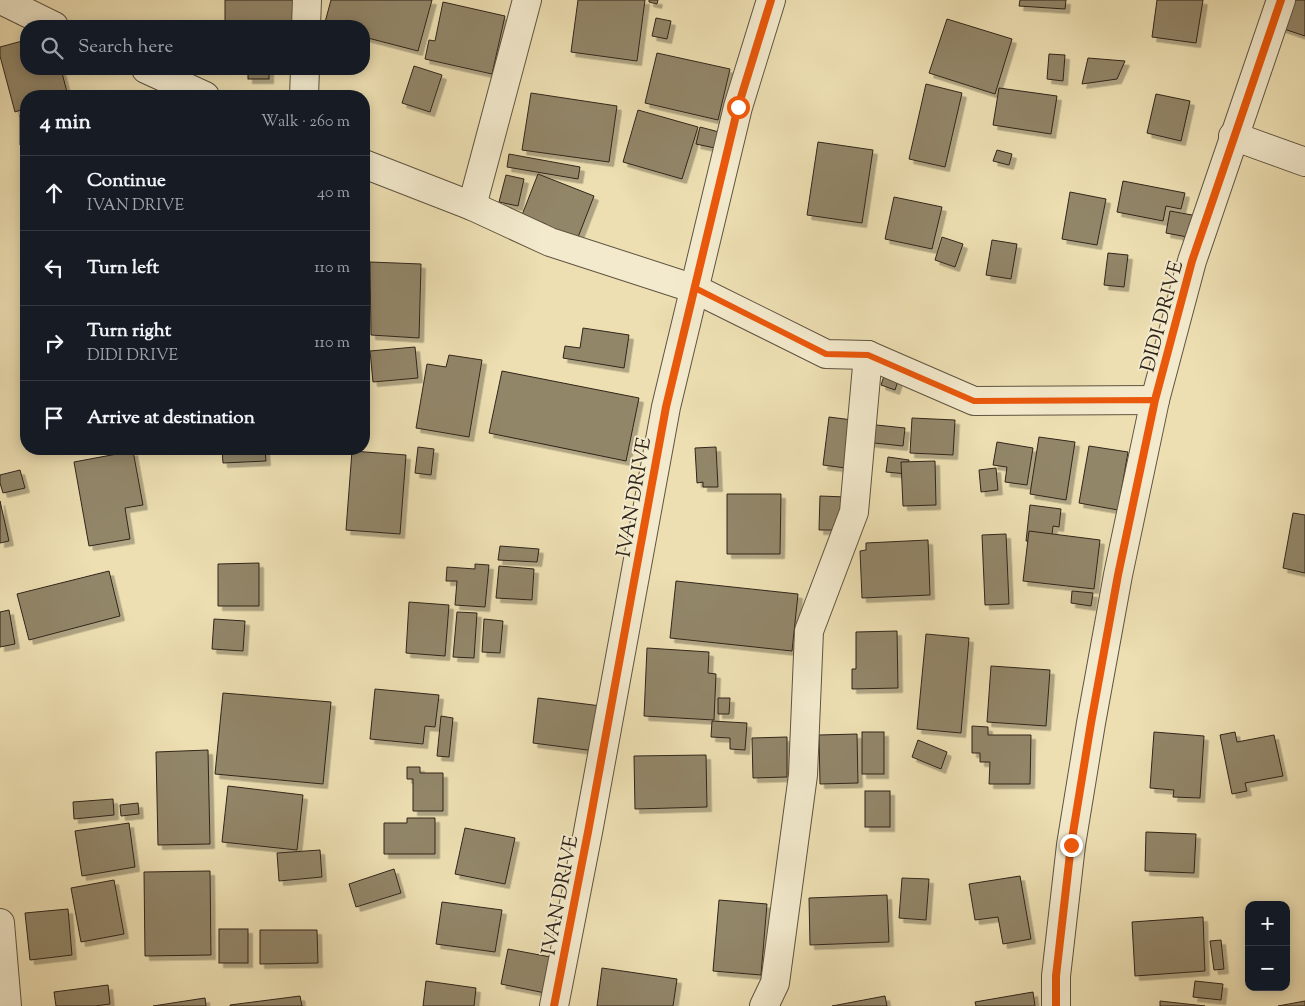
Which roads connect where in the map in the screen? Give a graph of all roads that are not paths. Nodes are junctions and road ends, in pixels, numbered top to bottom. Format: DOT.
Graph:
graph roads {
  1 [pos="1,0"];
  2 [pos="307,0"];
  3 [pos="527,0"];
  4 [pos="770,0"];
  5 [pos="1280,0"];
  6 [pos="42,20"];
  7 [pos="306,20"];
  8 [pos="159,75"];
  9 [pos="305,75"];
  10 [pos="192,90"];
  11 [pos="304,90"];
  12 [pos="1233,136"];
  13 [pos="1305,162"];
  14 [pos="370,166"];
  15 [pos="472,206"];
  16 [pos="695,288"];
  17 [pos="868,355"];
  18 [pos="1155,400"];
  19 [pos="0,923"];
  20 [pos="7,1006"];
  21 [pos="554,1006"];
  22 [pos="764,1006"];
  23 [pos="1056,1006"];
  1 -- 6 [label="street"];
  2 -- 7 [label="street"];
  3 -- 15 [label="street"];
  4 -- 16 [label="street, IVAN DRIVE"];
  5 -- 12 [label="street, DIDI DRIVE"];
  8 -- 10 [label="street"];
  9 -- 11 [label="street"];
  12 -- 13 [label="street"];
  12 -- 18 [label="street, DIDI DRIVE"];
  14 -- 15 [label="street"];
  15 -- 16 [label="street"];
  16 -- 17 [label="street"];
  16 -- 21 [label="street, IVAN DRIVE"];
  17 -- 18 [label="street"];
  17 -- 22 [label="street"];
  18 -- 23 [label="street, DIDI DRIVE"];
  19 -- 20 [label="street"];
}
